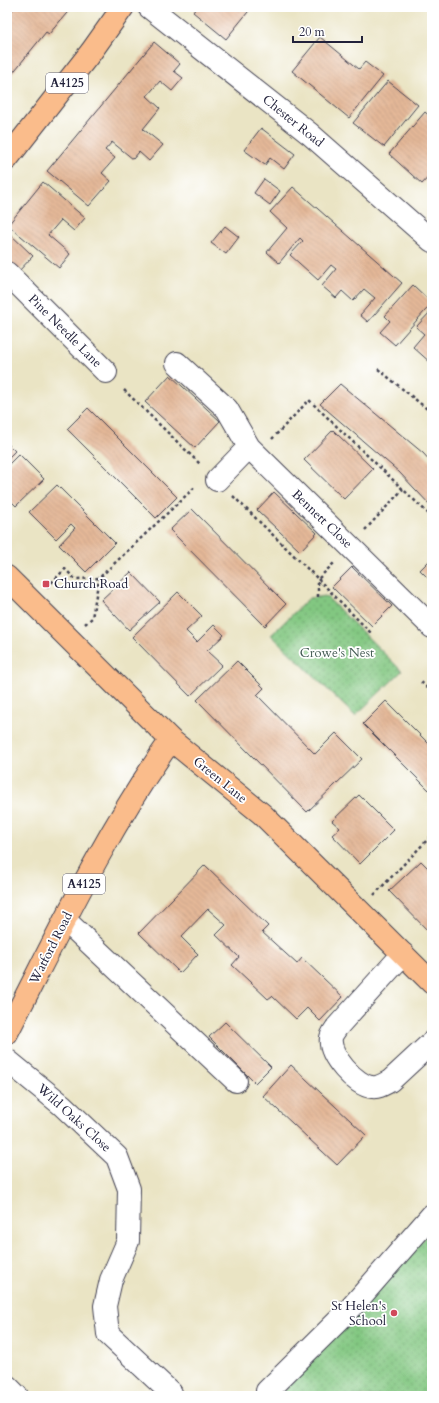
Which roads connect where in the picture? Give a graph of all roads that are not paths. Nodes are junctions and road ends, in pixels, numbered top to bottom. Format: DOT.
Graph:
graph roads {
  1 [pos="123,7"];
  2 [pos="149,7"];
  3 [pos="7,158"];
  4 [pos="432,241"];
  5 [pos="7,273"];
  6 [pos="177,362"];
  7 [pos="106,372"];
  8 [pos="253,451"];
  9 [pos="213,476"];
  10 [pos="7,577"];
  11 [pos="431,623"];
  12 [pos="171,740"];
  13 [pos="65,920"];
  14 [pos="403,954"];
  15 [pos="432,983"];
  16 [pos="7,1033"];
  17 [pos="432,1042"];
  18 [pos="7,1060"];
  19 [pos="236,1081"];
  20 [pos="432,1215"];
  21 [pos="7,1386"];
  22 [pos="267,1391"];
  23 [pos="171,1393"];
  24 [pos="17,1396"];
  1 -- 3 [label="main road, A4125"];
  2 -- 4 [label="street, Chester Road"];
  5 -- 7 [label="street, Pine Needle Lane"];
  6 -- 8 [label="street, Bennett Close"];
  8 -- 9 [label="street"];
  8 -- 11 [label="street, Bennett Close"];
  10 -- 12 [label="main road, Green Lane"];
  12 -- 13 [label="main road, Watford Road / A4125"];
  12 -- 14 [label="main road, Green Lane"];
  13 -- 16 [label="main road, Watford Road / A4125"];
  13 -- 19 [label="street"];
  14 -- 15 [label="main road, Green Lane"];
  14 -- 17 [label="street"];
  18 -- 23 [label="street, Wild Oaks Close"];
  20 -- 22 [label="street"];
  21 -- 24 [label="street"];
}
